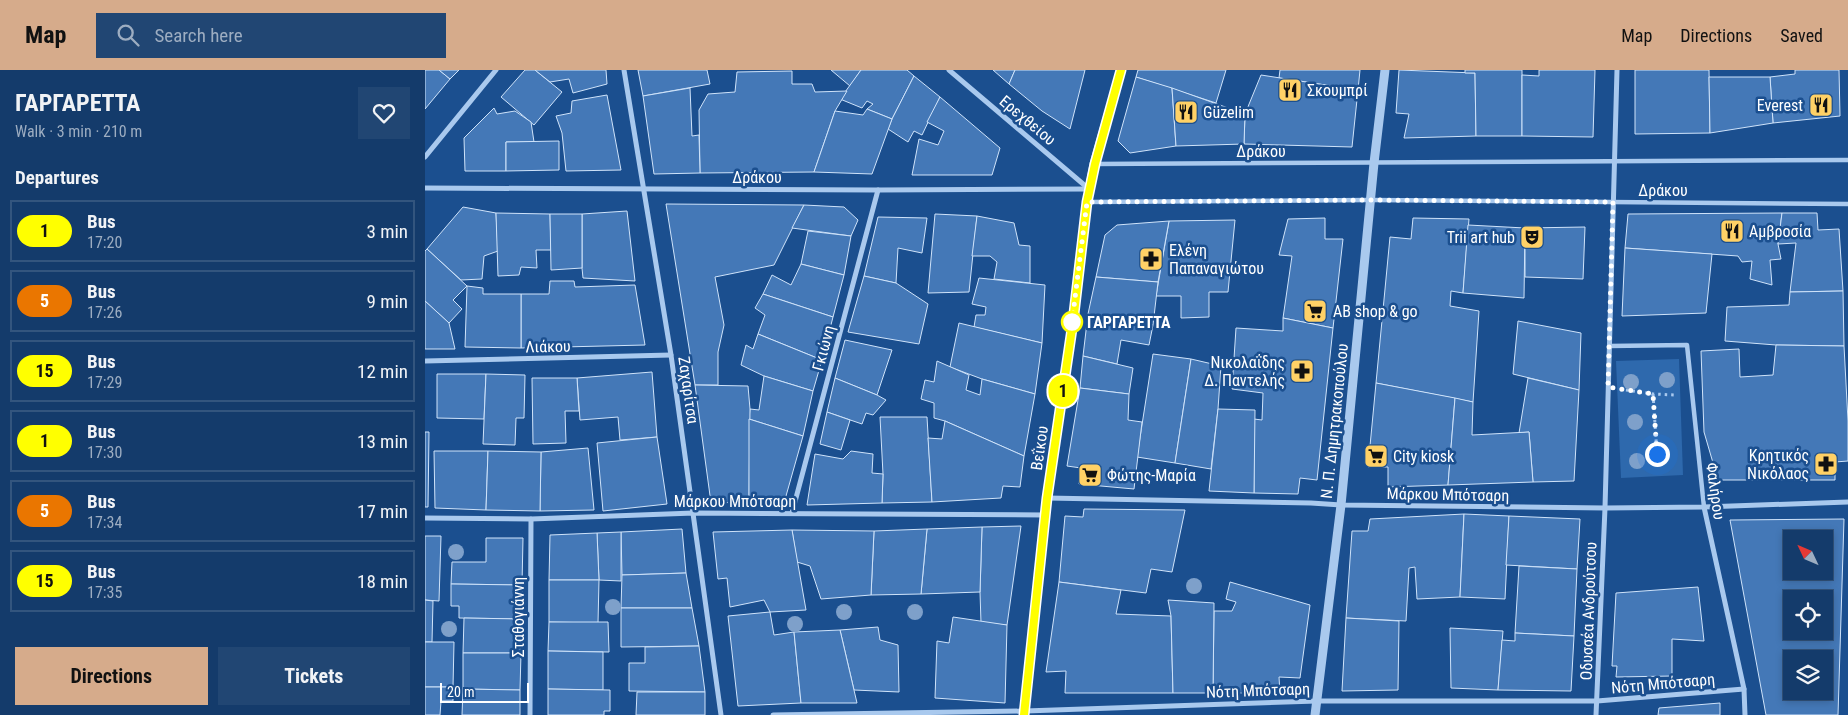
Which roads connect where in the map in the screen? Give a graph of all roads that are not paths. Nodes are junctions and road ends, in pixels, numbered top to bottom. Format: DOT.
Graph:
graph roads {
  1 [pos="496,70"];
  2 [pos="624,70"];
  3 [pos="949,70"];
  4 [pos="1121,70"];
  5 [pos="1385,70"];
  6 [pos="1617,70"];
  7 [pos="425,157"];
  8 [pos="1848,160"];
  9 [pos="1614,161"];
  10 [pos="1374,163"];
  11 [pos="1095,164"];
  12 [pos="425,188"];
  13 [pos="643,189"];
  14 [pos="1090,189"];
  15 [pos="878,190"];
  16 [pos="1371,200"];
  17 [pos="1087,202"];
  18 [pos="1613,202"];
  19 [pos="1848,204"];
  20 [pos="1609,346"];
  21 [pos="671,355"];
  22 [pos="425,361"];
  23 [pos="1047,498"];
  24 [pos="1848,502"];
  25 [pos="1341,505"];
  26 [pos="1704,507"];
  27 [pos="1605,508"];
  28 [pos="694,513"];
  29 [pos="792,513"];
  30 [pos="1045,515"];
  31 [pos="425,518"];
  32 [pos="531,519"];
  33 [pos="1744,689"];
  34 [pos="1317,701"];
  35 [pos="1597,701"];
  36 [pos="1025,713"];
  37 [pos="529,715"];
  38 [pos="721,715"];
  39 [pos="773,715"];
  40 [pos="1315,715"];
  41 [pos="1596,715"];
  42 [pos="1745,715"];
  1 -- 7 [label="street"];
  2 -- 13 [label="street, Ζαχαρίτσα"];
  3 -- 14 [label="street, Ερεχθείου"];
  4 -- 11 [label="street, Βεΐκου"];
  5 -- 10 [label="street, Ν. Π. Δημητρακοπούλου"];
  6 -- 9 [label="street"];
  8 -- 9 [label="street, Δράκου"];
  9 -- 10 [label="street, Δράκου"];
  9 -- 18 [label="street"];
  10 -- 11 [label="street, Δράκου"];
  10 -- 16 [label="street, Ν. Π. Δημητρακοπούλου"];
  11 -- 14 [label="street, Βεΐκου"];
  12 -- 13 [label="street, Δράκου"];
  13 -- 15 [label="street, Δράκου"];
  13 -- 21 [label="street, Ζαχαρίτσα"];
  14 -- 15 [label="street, Δράκου"];
  14 -- 17 [label="street, Βεΐκου"];
  15 -- 29 [label="street, Γκιώνη"];
  16 -- 17 [label="street, Δράκου"];
  16 -- 18 [label="street, Δράκου"];
  16 -- 25 [label="street, Ν. Π. Δημητρακοπούλου"];
  17 -- 23 [label="street, Βεΐκου"];
  18 -- 19 [label="street, Δράκου"];
  18 -- 20 [label="street"];
  20 -- 26 [label="street, Φαλήρου"];
  20 -- 27 [label="street"];
  21 -- 22 [label="street, Λιάκου"];
  21 -- 28 [label="street, Ζαχαρίτσα"];
  23 -- 25 [label="street, Μάρκου Μπότσαρη"];
  23 -- 30 [label="street, Βεΐκου"];
  24 -- 26 [label="street, Μάρκου Μπότσαρη"];
  25 -- 27 [label="street, Μάρκου Μπότσαρη"];
  25 -- 34 [label="street, Ν. Π. Δημητρακοπούλου"];
  26 -- 27 [label="street, Μάρκου Μπότσαρη"];
  26 -- 33 [label="street, Φαλήρου"];
  27 -- 35 [label="street, Οδυσσέα Ανδρούτσου"];
  28 -- 29 [label="street, Μάρκου Μπότσαρη"];
  28 -- 32 [label="street, Μάρκου Μπότσαρη"];
  28 -- 38 [label="street, Ζαχαρίτσα"];
  29 -- 30 [label="street, Μάρκου Μπότσαρη"];
  30 -- 36 [label="street, Βεΐκου"];
  31 -- 32 [label="street, Μάρκου Μπότσαρη"];
  32 -- 37 [label="street, Σταθογιάννη"];
  33 -- 35 [label="street, Νότη Μπότσαρη"];
  33 -- 42 [label="street, Φαλήρου"];
  34 -- 35 [label="street, Νότη Μπότσαρη"];
  34 -- 36 [label="street, Νότη Μπότσαρη"];
  34 -- 40 [label="street, Ν. Π. Δημητρακοπούλου"];
  35 -- 41 [label="street, Οδυσσέα Ανδρούτσου"];
  36 -- 39 [label="street, Νότη Μπότσαρη"];
}
